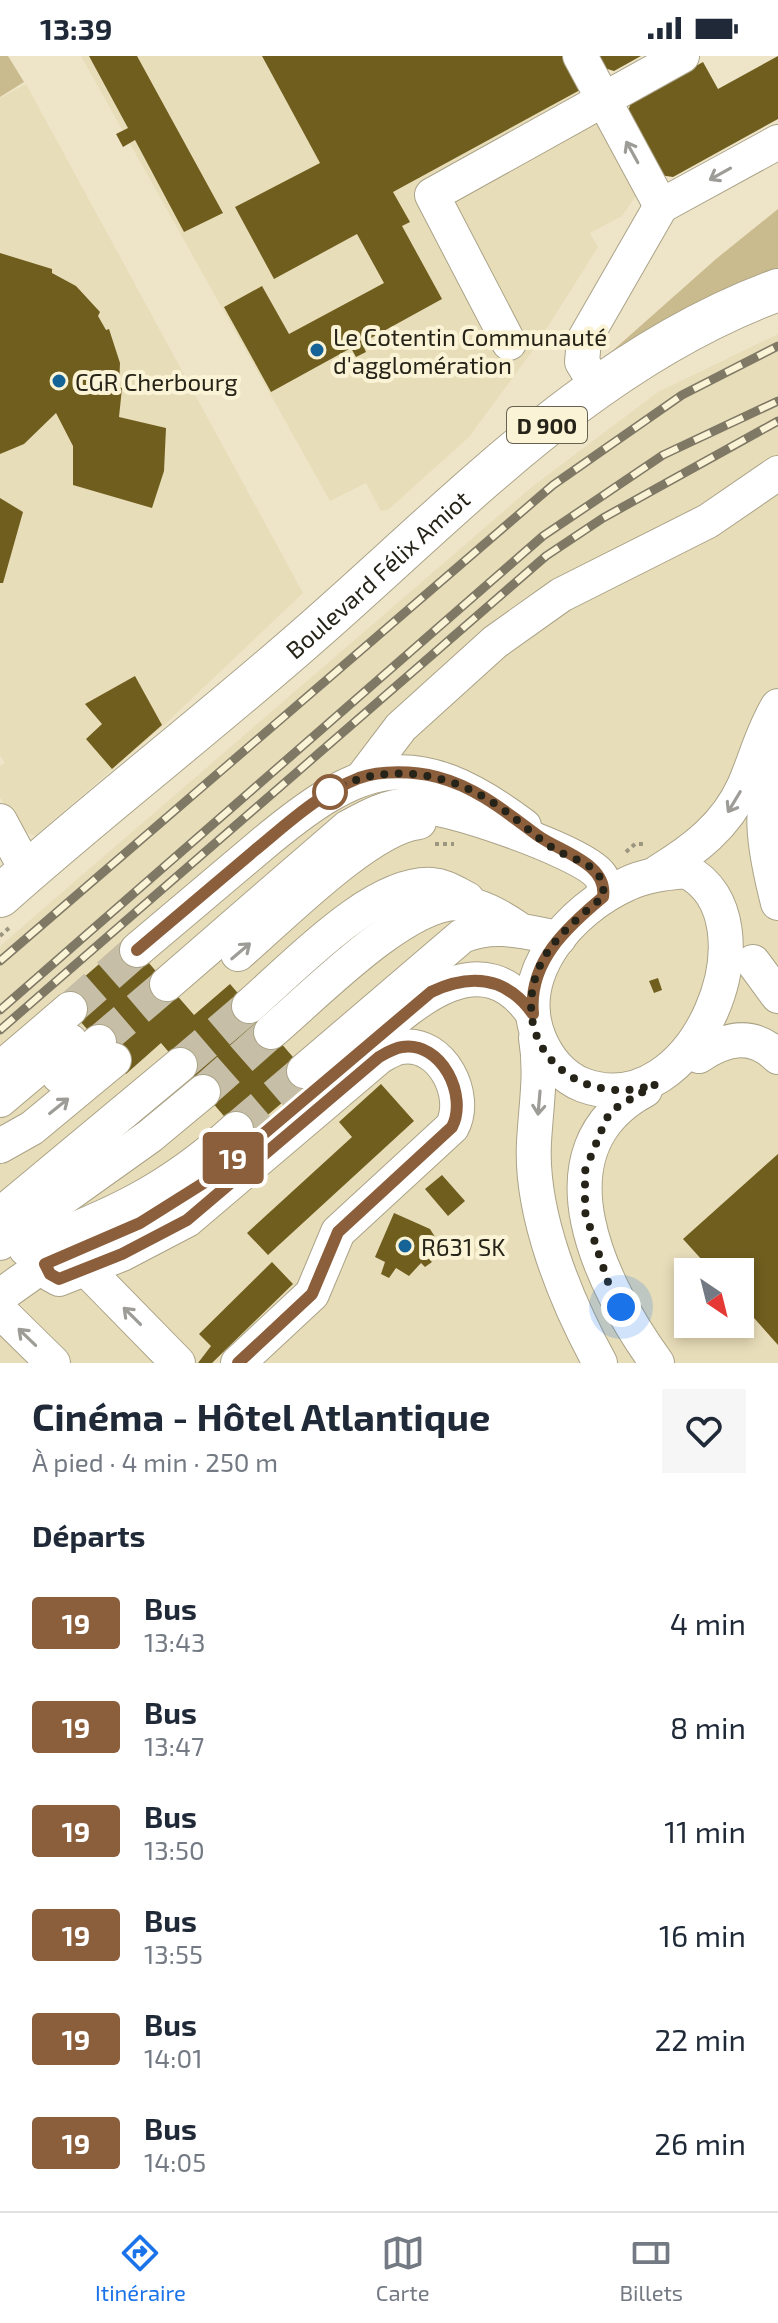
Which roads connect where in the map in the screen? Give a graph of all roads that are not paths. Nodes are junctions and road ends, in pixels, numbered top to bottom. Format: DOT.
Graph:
graph roads {
  1 [pos="580,56"];
  2 [pos="682,56"];
  3 [pos="603,99"];
  4 [pos="778,142"];
  5 [pos="661,206"];
  6 [pos="778,290"];
  7 [pos="509,343"];
  8 [pos="596,385"];
  9 [pos="778,473"];
  10 [pos="778,706"];
  11 [pos="778,751"];
  12 [pos="363,777"];
  13 [pos="0,821"];
  14 [pos="557,850"];
  15 [pos="650,860"];
  16 [pos="14,883"];
  17 [pos="601,885"];
  18 [pos="778,903"];
  19 [pos="501,923"];
  20 [pos="559,938"];
  21 [pos="753,962"];
  22 [pos="160,976"];
  23 [pos="778,996"];
  24 [pos="534,1020"];
  25 [pos="92,1035"];
  26 [pos="277,1039"];
  27 [pos="778,1057"];
  28 [pos="0,1069"];
  29 [pos="667,1076"];
  30 [pos="208,1098"];
  31 [pos="0,1100"];
  32 [pos="0,1125"];
  33 [pos="0,1146"];
  34 [pos="38,1199"];
  35 [pos="0,1215"];
  36 [pos="18,1256"];
  37 [pos="86,1269"];
  38 [pos="0,1296"];
  39 [pos="0,1311"];
  40 [pos="53,1363"];
  41 [pos="178,1363"];
  42 [pos="238,1363"];
  43 [pos="600,1363"];
  44 [pos="657,1363"];
  1 -- 3 [label="street"];
  2 -- 3 [label="street"];
  5 -- 3 [label="street, one-way"];
  3 -- 7 [label="street"];
  4 -- 5 [label="street, one-way"];
  5 -- 8 [label="street"];
  6 -- 8 [label="main road, Boulevard Félix Amiot / D 900"];
  8 -- 16 [label="main road, Boulevard Félix Amiot / D 900"];
  9 -- 12 [label="street"];
  10 -- 15 [label="street, one-way"];
  11 -- 18 [label="street"];
  12 -- 14 [label="street"];
  12 -- 22 [label="street"];
  13 -- 16 [label="street"];
  14 -- 17 [label="street"];
  22 -- 14 [label="street, one-way"];
  14 -- 22 [label="street"];
  15 -- 17 [label="street"];
  15 -- 21 [label="street"];
  17 -- 20 [label="street"];
  19 -- 20 [label="street"];
  19 -- 26 [label="street"];
  19 -- 26 [label="street"];
  19 -- 26 [label="street"];
  20 -- 24 [label="street"];
  21 -- 23 [label="street"];
  21 -- 29 [label="street"];
  24 -- 29 [label="street"];
  24 -- 36 [label="street"];
  24 -- 43 [label="street, one-way"];
  25 -- 28 [label="street"];
  25 -- 31 [label="street"];
  25 -- 32 [label="street"];
  33 -- 25 [label="street, one-way"];
  27 -- 29 [label="street"];
  29 -- 44 [label="street"];
  30 -- 34 [label="street"];
  30 -- 34 [label="street"];
  30 -- 36 [label="street"];
  34 -- 35 [label="street"];
  34 -- 36 [label="street"];
  36 -- 37 [label="street"];
  36 -- 38 [label="street"];
  41 -- 37 [label="street, one-way"];
  37 -- 42 [label="street"];
  40 -- 39 [label="street, one-way"];
}
